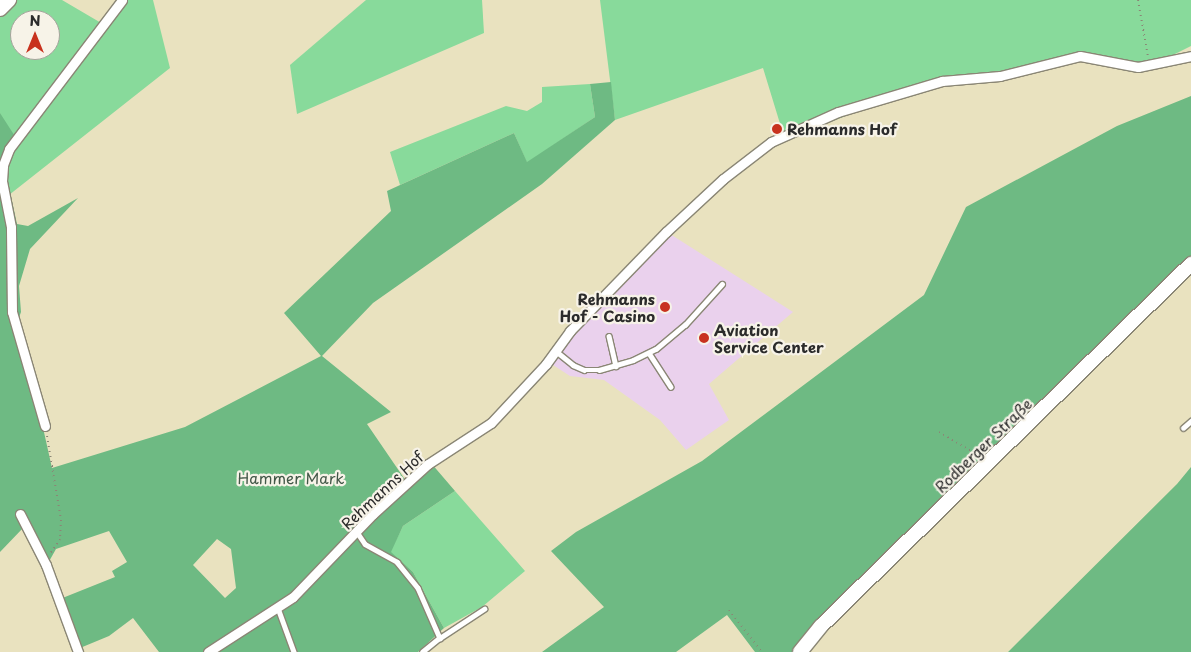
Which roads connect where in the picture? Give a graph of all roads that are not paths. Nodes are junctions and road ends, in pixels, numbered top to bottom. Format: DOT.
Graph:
graph roads {
  1 [pos="9,0"];
  2 [pos="122,0"];
  3 [pos="0,9"];
  4 [pos="1191,56"];
  5 [pos="1191,264"];
  6 [pos="722,284"];
  7 [pos="609,336"];
  8 [pos="556,350"];
  9 [pos="649,353"];
  10 [pos="616,366"];
  11 [pos="671,387"];
  12 [pos="1191,421"];
  13 [pos="45,426"];
  14 [pos="1183,428"];
  15 [pos="20,514"];
  16 [pos="357,532"];
  17 [pos="278,608"];
  18 [pos="484,609"];
  19 [pos="440,638"];
  20 [pos="78,652"];
  21 [pos="208,652"];
  22 [pos="294,652"];
  23 [pos="423,652"];
  24 [pos="800,652"];
  1 -- 3 [label="street"];
  2 -- 13 [label="street"];
  4 -- 8 [label="street, Rehmanns Hof"];
  5 -- 24 [label="street, Rodberger Straße"];
  6 -- 9 [label="lane"];
  7 -- 10 [label="lane"];
  8 -- 10 [label="lane"];
  8 -- 16 [label="street, Rehmanns Hof"];
  9 -- 10 [label="lane"];
  9 -- 11 [label="lane"];
  12 -- 14 [label="lane"];
  15 -- 20 [label="street"];
  16 -- 17 [label="street, Rehmanns Hof"];
  16 -- 19 [label="lane"];
  17 -- 21 [label="street, Rehmanns Hof"];
  17 -- 22 [label="lane"];
  18 -- 19 [label="lane"];
  19 -- 23 [label="lane"];
}
